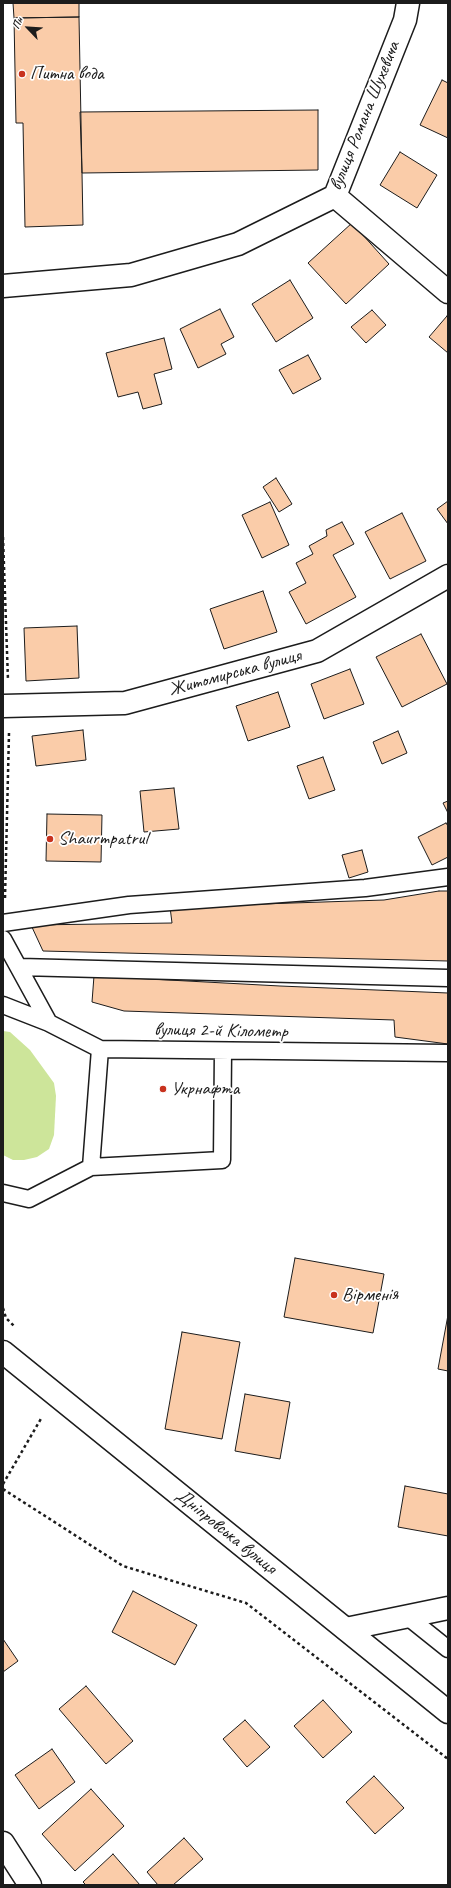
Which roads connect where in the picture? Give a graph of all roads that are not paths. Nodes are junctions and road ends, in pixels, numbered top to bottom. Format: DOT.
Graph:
graph roads {
  1 [pos="408,3"];
  2 [pos="335,196"];
  3 [pos="3,286"];
  4 [pos="448,292"];
  5 [pos="448,576"];
  6 [pos="3,706"];
  7 [pos="448,877"];
  8 [pos="3,923"];
  9 [pos="3,939"];
  10 [pos="20,967"];
  11 [pos="448,978"];
  12 [pos="3,1004"];
  13 [pos="49,1023"];
  14 [pos="100,1050"];
  15 [pos="223,1051"];
  16 [pos="448,1053"];
  17 [pos="92,1168"];
  18 [pos="3,1193"];
  19 [pos="3,1352"];
  20 [pos="448,1608"];
  21 [pos="408,1617"];
  22 [pos="346,1629"];
  23 [pos="448,1649"];
  24 [pos="448,1712"];
  25 [pos="3,1843"];
  26 [pos="30,1885"];
  1 -- 2 [label="street, вулиця Романа Шухевича"];
  2 -- 3 [label="street, вулиця Романа Шухевича"];
  2 -- 4 [label="street"];
  5 -- 6 [label="street, Житомирська вулиця"];
  7 -- 8 [label="lane"];
  9 -- 10 [label="lane"];
  10 -- 11 [label="lane"];
  10 -- 13 [label="lane"];
  12 -- 13 [label="lane, вулиця 2-й Кілометр"];
  13 -- 14 [label="lane, вулиця 2-й Кілометр"];
  14 -- 15 [label="lane, вулиця 2-й Кілометр"];
  14 -- 17 [label="lane"];
  15 -- 16 [label="lane, вулиця 2-й Кілометр"];
  15 -- 17 [label="lane"];
  17 -- 18 [label="lane"];
  19 -- 22 [label="street, Дніпровська вулиця"];
  20 -- 21 [label="street"];
  21 -- 22 [label="street"];
  21 -- 23 [label="lane"];
  22 -- 24 [label="street, Дніпровська вулиця"];
  25 -- 26 [label="street"];
}
